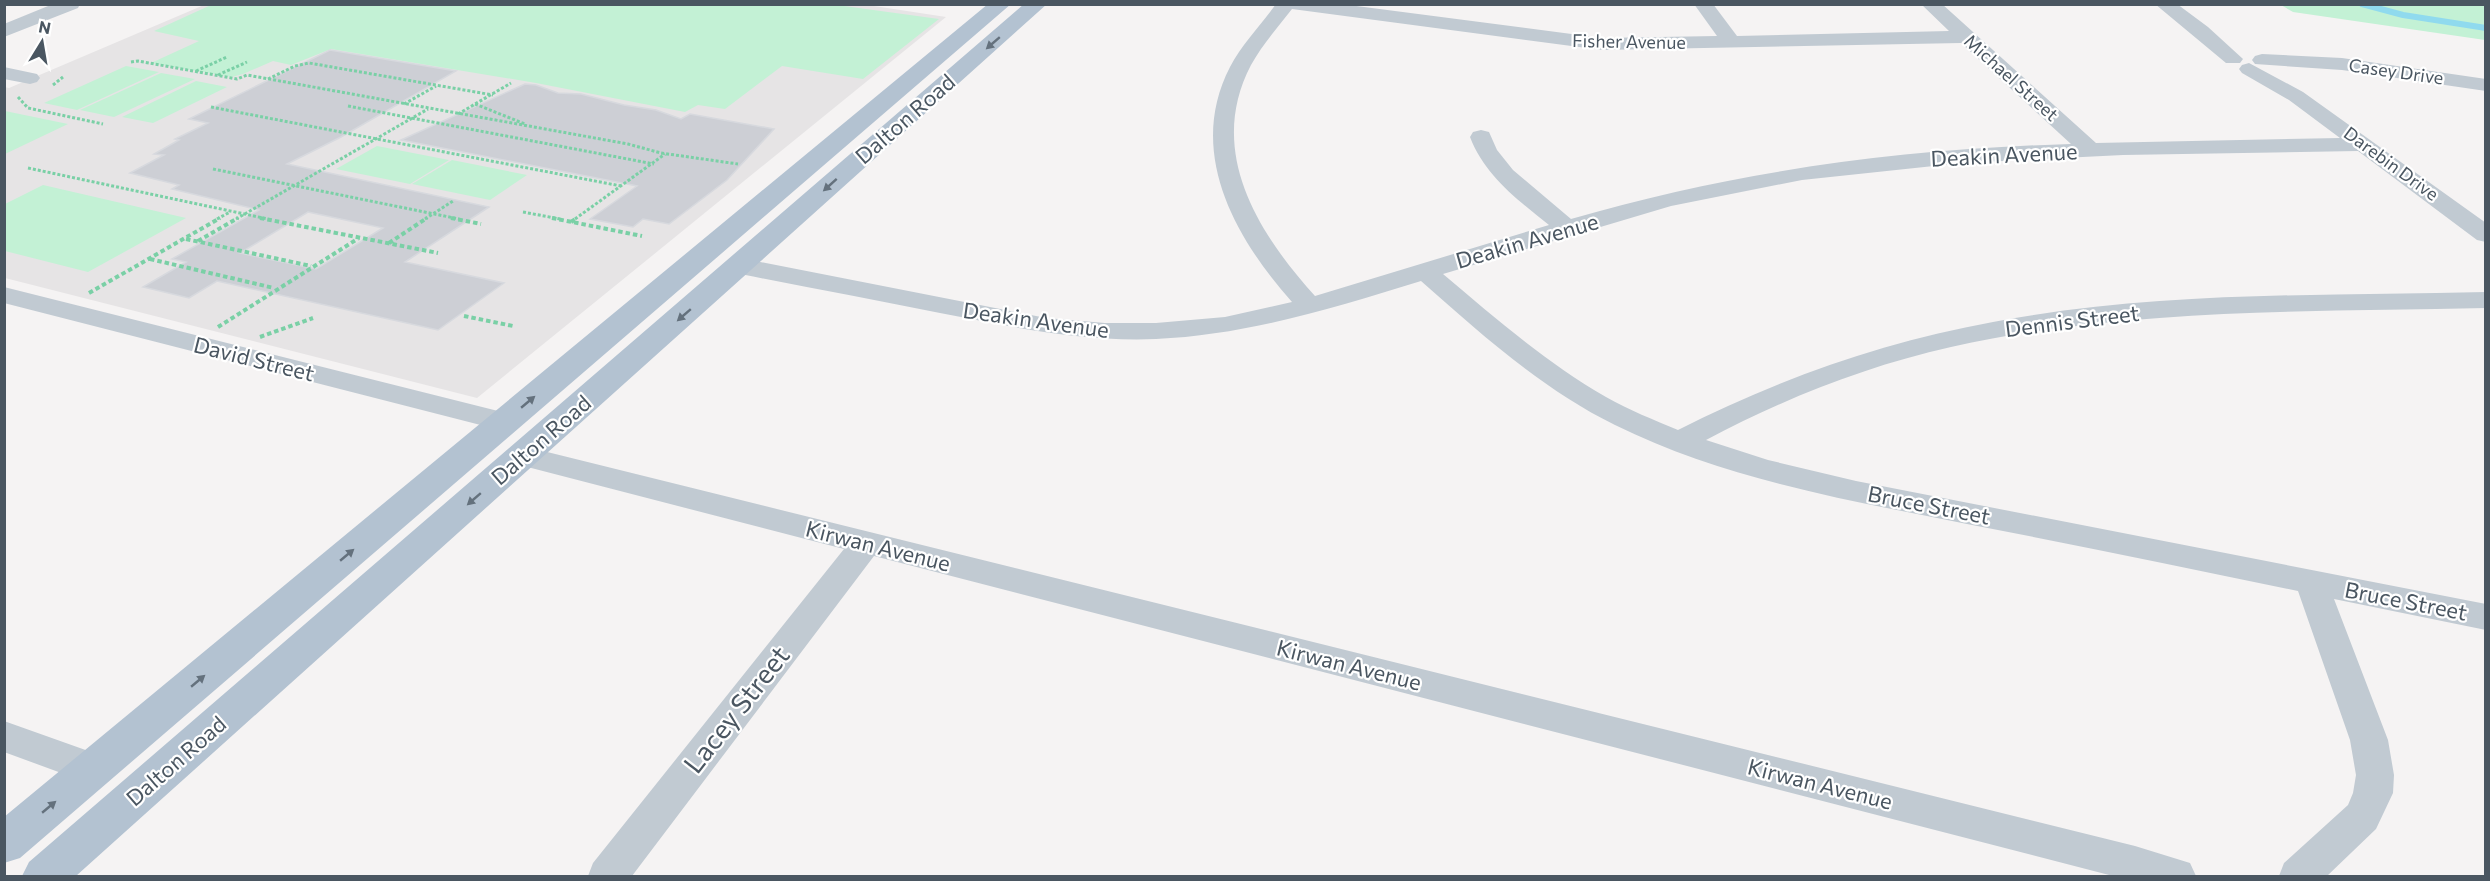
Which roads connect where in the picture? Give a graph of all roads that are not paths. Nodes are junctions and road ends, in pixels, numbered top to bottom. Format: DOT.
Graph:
graph roads {
  1 [pos="70,4"];
  2 [pos="1000,4"];
  3 [pos="1037,4"];
  4 [pos="1286,4"];
  5 [pos="1294,4"];
  6 [pos="1703,4"];
  7 [pos="1930,4"];
  8 [pos="2164,4"];
  9 [pos="4,31"];
  10 [pos="1966,37"];
  11 [pos="1732,42"];
  12 [pos="2256,64"];
  13 [pos="4,73"];
  14 [pos="30,78"];
  15 [pos="2486,85"];
  16 [pos="1481,136"];
  17 [pos="2364,144"];
  18 [pos="2091,150"];
  19 [pos="1567,228"];
  20 [pos="2486,235"];
  21 [pos="701,257"];
  22 [pos="740,266"];
  23 [pos="1424,271"];
  24 [pos="4,295"];
  25 [pos="2486,300"];
  26 [pos="1310,306"];
  27 [pos="504,422"];
  28 [pos="1679,442"];
  29 [pos="523,456"];
  30 [pos="866,543"];
  31 [pos="2311,582"];
  32 [pos="2486,617"];
  33 [pos="4,736"];
  34 [pos="94,769"];
  35 [pos="146,788"];
  36 [pos="4,844"];
  37 [pos="616,875"];
  38 [pos="45,876"];
  39 [pos="2175,876"];
  40 [pos="2299,876"];
  1 -- 9 [label="street"];
  2 -- 21 [label="main road, Dalton Road"];
  3 -- 22 [label="main road, Dalton Road, one-way"];
  4 -- 26 [label="street"];
  5 -- 11 [label="street, Fisher Avenue"];
  6 -- 11 [label="street"];
  7 -- 10 [label="street, Michael Street"];
  8 -- 12 [label="street, Darebin Drive"];
  10 -- 11 [label="street, Fisher Avenue"];
  10 -- 18 [label="street, Michael Street"];
  12 -- 15 [label="street, Casey Drive"];
  12 -- 17 [label="street, Darebin Drive"];
  13 -- 14 [label="street"];
  16 -- 19 [label="street"];
  17 -- 18 [label="street, Deakin Avenue"];
  17 -- 20 [label="street, Darebin Drive"];
  18 -- 19 [label="street, Deakin Avenue"];
  19 -- 23 [label="street, Deakin Avenue"];
  21 -- 22 [label="main road, Deakin Avenue"];
  27 -- 21 [label="main road, Dalton Road, one-way"];
  22 -- 26 [label="street, Deakin Avenue"];
  22 -- 29 [label="main road, Dalton Road, one-way"];
  23 -- 26 [label="street, Deakin Avenue"];
  23 -- 28 [label="street, Bruce Street"];
  24 -- 27 [label="street, David Street"];
  25 -- 28 [label="street, Dennis Street"];
  34 -- 27 [label="main road, Dalton Road, one-way"];
  28 -- 31 [label="street, Bruce Street"];
  29 -- 30 [label="street, Kirwan Avenue"];
  29 -- 35 [label="main road, Dalton Road, one-way"];
  30 -- 37 [label="street, Lacey Street"];
  30 -- 39 [label="street, Kirwan Avenue"];
  31 -- 32 [label="street, Bruce Street"];
  31 -- 40 [label="street"];
  33 -- 34 [label="street"];
  34 -- 35 [label="main road"];
  36 -- 34 [label="main road, Dalton Road, one-way"];
  35 -- 38 [label="main road, Dalton Road"];
}
